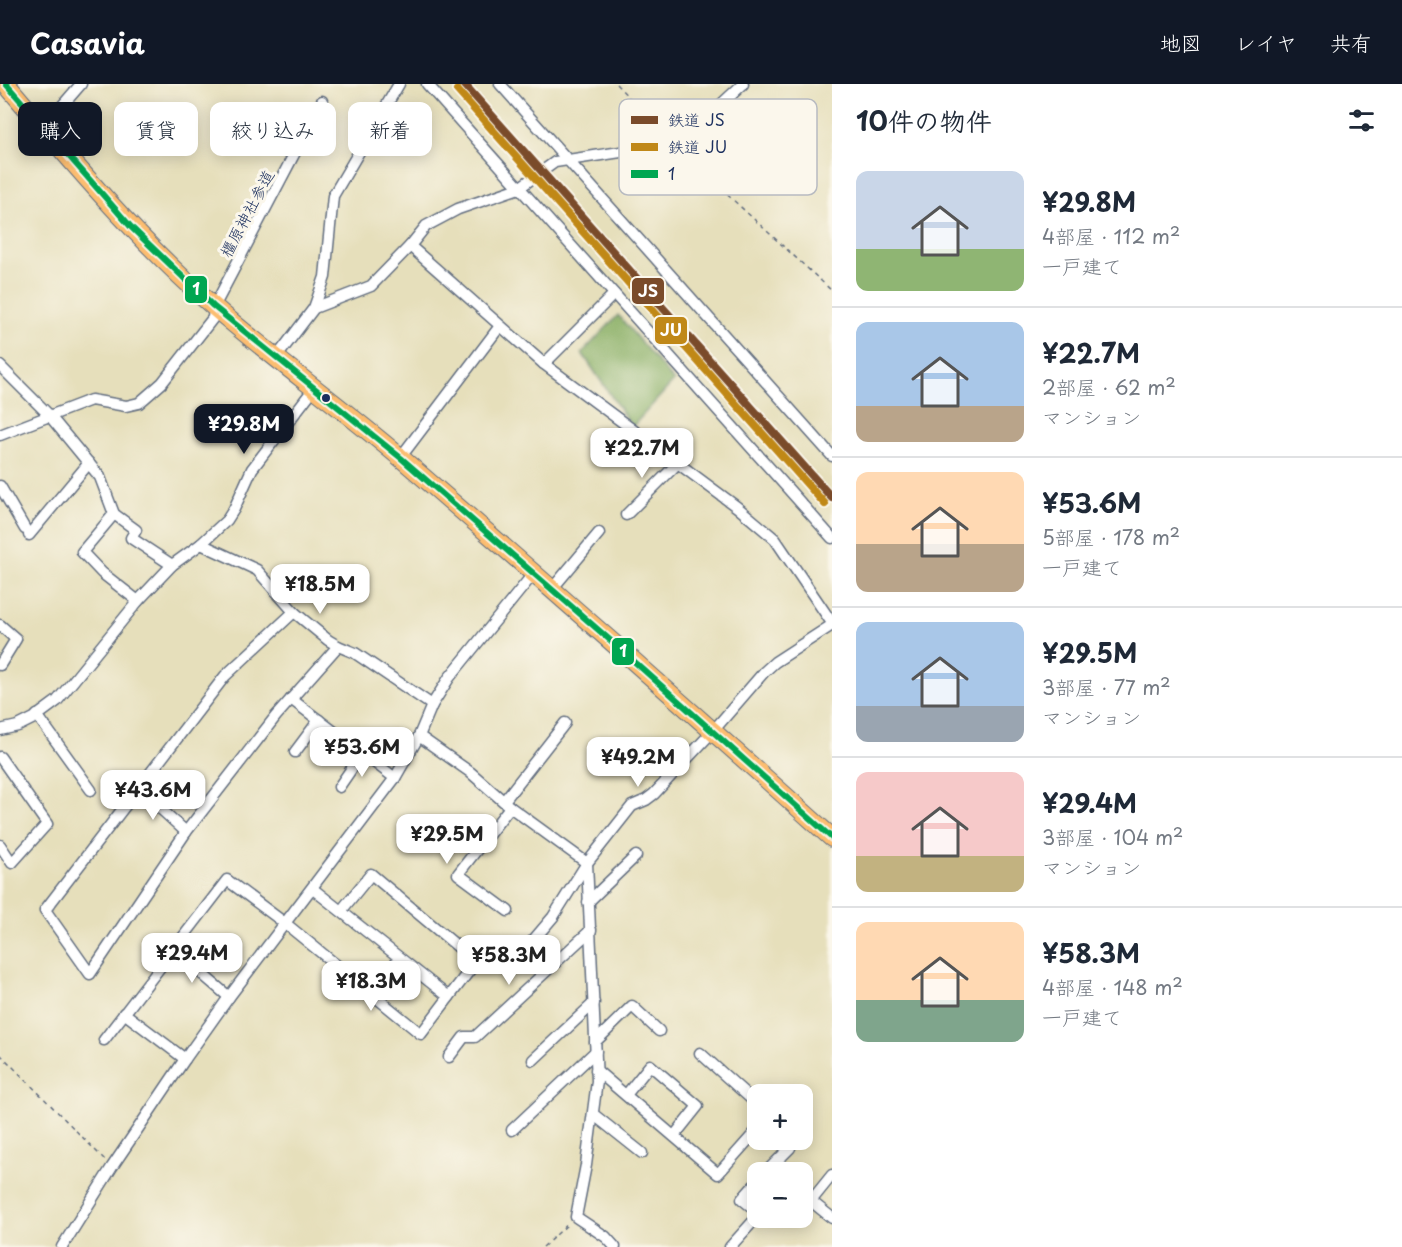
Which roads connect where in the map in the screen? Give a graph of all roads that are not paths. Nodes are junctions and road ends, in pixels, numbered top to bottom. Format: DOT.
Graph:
graph roads {
  1 [pos="6,84"];
  2 [pos="81,84"];
  3 [pos="399,84"];
  4 [pos="427,84"];
  5 [pos="500,84"];
  6 [pos="743,84"];
  7 [pos="727,99"];
  8 [pos="322,101"];
  9 [pos="21,102"];
  10 [pos="65,102"];
  11 [pos="619,152"];
  12 [pos="68,156"];
  13 [pos="569,160"];
  14 [pos="519,188"];
  15 [pos="410,246"];
  16 [pos="614,294"];
  17 [pos="214,307"];
  18 [pos="314,308"];
  19 [pos="500,326"];
  20 [pos="276,358"];
  21 [pos="544,364"];
  22 [pos="0,366"];
  23 [pos="315,387"];
  24 [pos="49,415"];
  25 [pos="0,435"];
  26 [pos="832,456"];
  27 [pos="400,458"];
  28 [pos="89,463"];
  29 [pos="678,463"];
  30 [pos="0,486"];
  31 [pos="114,514"];
  32 [pos="626,515"];
  33 [pos="599,533"];
  34 [pos="832,538"];
  35 [pos="201,544"];
  36 [pos="172,565"];
  37 [pos="534,573"];
  38 [pos="552,589"];
  39 [pos="138,601"];
  40 [pos="294,612"];
  41 [pos="0,625"];
  42 [pos="830,628"];
  43 [pos="338,646"];
  44 [pos="0,665"];
  45 [pos="291,699"];
  46 [pos="432,705"];
  47 [pos="37,715"];
  48 [pos="319,720"];
  49 [pos="565,723"];
  50 [pos="0,730"];
  51 [pos="713,731"];
  52 [pos="419,736"];
  53 [pos="295,752"];
  54 [pos="363,752"];
  55 [pos="0,757"];
  56 [pos="395,778"];
  57 [pos="339,787"];
  58 [pos="139,789"];
  59 [pos="91,790"];
  60 [pos="507,804"];
  61 [pos="186,832"];
  62 [pos="832,838"];
  63 [pos="0,845"];
  64 [pos="636,856"];
  65 [pos="587,863"];
  66 [pos="313,889"];
  67 [pos="588,902"];
  68 [pos="341,911"];
  69 [pos="508,911"];
  70 [pos="286,924"];
  71 [pos="591,930"];
  72 [pos="174,950"];
  73 [pos="513,964"];
  74 [pos="449,997"];
  75 [pos="230,998"];
  76 [pos="594,1004"];
  77 [pos="124,1013"];
  78 [pos="659,1030"];
  79 [pos="104,1040"];
  80 [pos="596,1046"];
  81 [pos="700,1053"];
  82 [pos="449,1057"];
  83 [pos="185,1059"];
  84 [pos="533,1060"];
  85 [pos="596,1070"];
  86 [pos="626,1095"];
  87 [pos="747,1095"];
  88 [pos="593,1114"];
  89 [pos="512,1131"];
  90 [pos="674,1136"];
  91 [pos="747,1141"];
  92 [pos="788,1150"];
  93 [pos="642,1153"];
  94 [pos="776,1162"];
  95 [pos="832,1175"];
  96 [pos="832,1218"];
  97 [pos="747,1227"];
  98 [pos="62,1247"];
  99 [pos="615,1247"];
  100 [pos="730,1247"];
  1 -- 9 [label="highway"];
  2 -- 10 [label="street"];
  3 -- 18 [label="street"];
  4 -- 14 [label="street"];
  5 -- 13 [label="street"];
  6 -- 7 [label="street"];
  8 -- 17 [label="street, 橿原神社参道"];
  11 -- 13 [label="street"];
  12 -- 17 [label="highway"];
  13 -- 14 [label="street"];
  13 -- 26 [label="street"];
  14 -- 15 [label="street"];
  14 -- 16 [label="street"];
  15 -- 18 [label="street"];
  15 -- 19 [label="street"];
  16 -- 21 [label="street"];
  16 -- 34 [label="street"];
  17 -- 20 [label="highway"];
  17 -- 24 [label="street, 橿原神社参道"];
  18 -- 20 [label="street"];
  19 -- 21 [label="street"];
  19 -- 27 [label="street"];
  20 -- 23 [label="highway"];
  21 -- 29 [label="street"];
  22 -- 24 [label="street"];
  23 -- 27 [label="highway"];
  23 -- 35 [label="street"];
  24 -- 25 [label="street"];
  24 -- 28 [label="street"];
  27 -- 37 [label="highway"];
  28 -- 30 [label="street"];
  28 -- 31 [label="street"];
  29 -- 32 [label="street"];
  29 -- 42 [label="street"];
  31 -- 36 [label="street"];
  31 -- 39 [label="street"];
  33 -- 38 [label="street"];
  35 -- 36 [label="street"];
  35 -- 40 [label="street"];
  36 -- 39 [label="street"];
  37 -- 38 [label="highway"];
  37 -- 46 [label="street"];
  38 -- 51 [label="highway"];
  39 -- 47 [label="street"];
  40 -- 43 [label="street"];
  40 -- 58 [label="street"];
  41 -- 44 [label="street"];
  42 -- 51 [label="street"];
  43 -- 45 [label="street"];
  43 -- 46 [label="street"];
  45 -- 48 [label="street"];
  45 -- 61 [label="street"];
  46 -- 52 [label="street"];
  47 -- 50 [label="street"];
  47 -- 59 [label="street"];
  48 -- 53 [label="street"];
  48 -- 54 [label="street"];
  49 -- 60 [label="street"];
  51 -- 62 [label="highway"];
  51 -- 65 [label="street"];
  52 -- 56 [label="street"];
  52 -- 60 [label="street"];
  54 -- 56 [label="street"];
  54 -- 57 [label="street"];
  55 -- 63 [label="street"];
  56 -- 66 [label="street"];
  58 -- 61 [label="street"];
  58 -- 61 [label="street"];
  60 -- 65 [label="street"];
  60 -- 69 [label="street"];
  64 -- 67 [label="street"];
  65 -- 67 [label="street"];
  65 -- 73 [label="street"];
  66 -- 68 [label="street"];
  66 -- 70 [label="street"];
  67 -- 71 [label="street"];
  68 -- 74 [label="street"];
  68 -- 74 [label="street"];
  70 -- 72 [label="street"];
  70 -- 74 [label="street"];
  70 -- 75 [label="street"];
  71 -- 76 [label="street"];
  71 -- 82 [label="street"];
  72 -- 75 [label="street"];
  72 -- 77 [label="street"];
  75 -- 83 [label="street"];
  76 -- 80 [label="street"];
  76 -- 84 [label="street"];
  77 -- 79 [label="street"];
  77 -- 83 [label="street"];
  78 -- 80 [label="street"];
  80 -- 85 [label="street"];
  80 -- 89 [label="street"];
  81 -- 87 [label="street"];
  83 -- 98 [label="street"];
  85 -- 86 [label="street"];
  85 -- 88 [label="street"];
  86 -- 90 [label="street"];
  86 -- 90 [label="street"];
  88 -- 93 [label="street"];
  88 -- 99 [label="street"];
  90 -- 91 [label="street"];
  92 -- 94 [label="street"];
  95 -- 96 [label="street"];
  97 -- 100 [label="street"];
}
